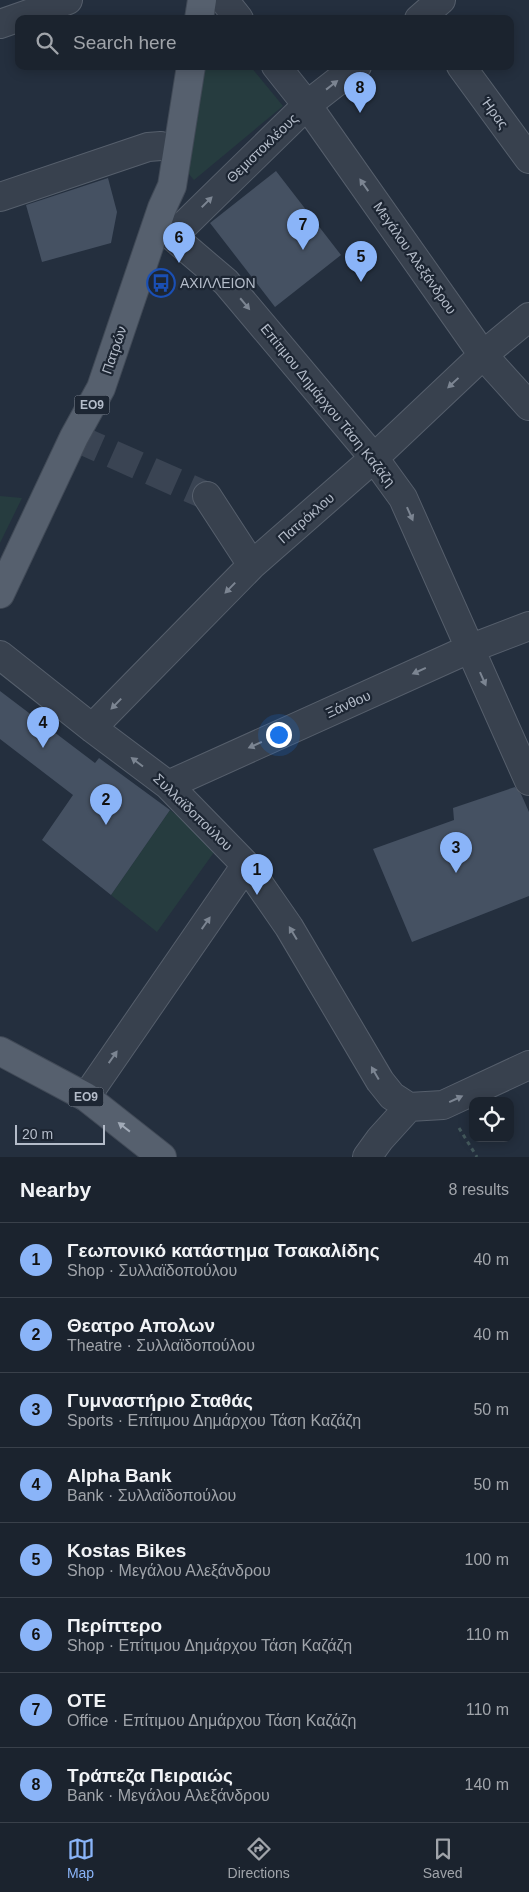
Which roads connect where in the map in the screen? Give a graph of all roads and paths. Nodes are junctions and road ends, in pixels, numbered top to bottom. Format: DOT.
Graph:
graph roads {
  1 [pos="68,0"];
  2 [pos="185,0"];
  3 [pos="202,0"];
  4 [pos="224,0"];
  5 [pos="26,15"];
  6 [pos="183,15"];
  7 [pos="200,15"];
  8 [pos="236,15"];
  9 [pos="15,19"];
  10 [pos="0,24"];
  11 [pos="173,70"];
  12 [pos="190,70"];
  13 [pos="279,70"];
  14 [pos="352,70"];
  15 [pos="464,70"];
  16 [pos="307,105"];
  17 [pos="161,146"];
  18 [pos="529,159"];
  19 [pos="0,197"];
  20 [pos="164,223"];
  21 [pos="529,317"];
  22 [pos="483,355"];
  23 [pos="529,406"];
  24 [pos="374,458"];
  25 [pos="207,496"];
  26 [pos="252,564"];
  27 [pos="0,594"];
  28 [pos="529,626"];
  29 [pos="469,649"];
  30 [pos="0,655"];
  31 [pos="92,728"];
  32 [pos="529,781"];
  33 [pos="168,785"];
  34 [pos="246,865"];
  35 [pos="0,1050"];
  36 [pos="529,1065"];
  37 [pos="86,1097"];
  38 [pos="409,1107"];
  39 [pos="156,1155"];
  40 [pos="367,1157"];
  1 -- 5 [label="street"];
  2 -- 6 [label="main road"];
  3 -- 7 [label="main road"];
  4 -- 8 [label="street"];
  9 -- 10 [label="street"];
  11 -- 17 [label="main road, Πατρών / ΕΟ9"];
  12 -- 20 [label="main road, Πατρών / ΕΟ9"];
  13 -- 16 [label="street, Μεγάλου Αλεξάνδρου"];
  16 -- 14 [label="street, Θεμιστοκλέους, one-way"];
  15 -- 18 [label="street, Ήρας"];
  20 -- 16 [label="street, Θεμιστοκλέους, one-way"];
  22 -- 16 [label="street, Μεγάλου Αλεξάνδρου, one-way"];
  17 -- 19 [label="street"];
  17 -- 20 [label="main road, Πατρών / ΕΟ9"];
  20 -- 24 [label="street, Επίτιμου Δημάρχου Τάση Καζάζη, one-way"];
  20 -- 27 [label="main road, Πατρών / ΕΟ9"];
  21 -- 22 [label="street, Πατρόκλου"];
  22 -- 23 [label="street, Μεγάλου Αλεξάνδρου"];
  22 -- 24 [label="street, Πατρόκλου, one-way"];
  24 -- 26 [label="street, Πατρόκλου"];
  24 -- 29 [label="street, Επίτιμου Δημάρχου Τάση Καζάζη, one-way"];
  25 -- 26 [label="street"];
  26 -- 31 [label="street, Πατρόκλου, one-way"];
  28 -- 29 [label="street, Ξάνθου"];
  29 -- 32 [label="street, Επίτιμου Δημάρχου Τάση Καζάζη, one-way"];
  29 -- 33 [label="street, Ξάνθου, one-way"];
  30 -- 31 [label="street, Συλλαϊδοπούλου"];
  33 -- 31 [label="street, Συλλαϊδοπούλου, one-way"];
  33 -- 34 [label="street, Συλλαϊδοπούλου"];
  37 -- 34 [label="street, one-way"];
  38 -- 34 [label="street, Συλλαϊδοπούλου, one-way"];
  35 -- 37 [label="main road, ΕΟ9"];
  38 -- 36 [label="street, one-way"];
  39 -- 37 [label="main road, ΕΟ9, one-way"];
  38 -- 40 [label="street"];
}
